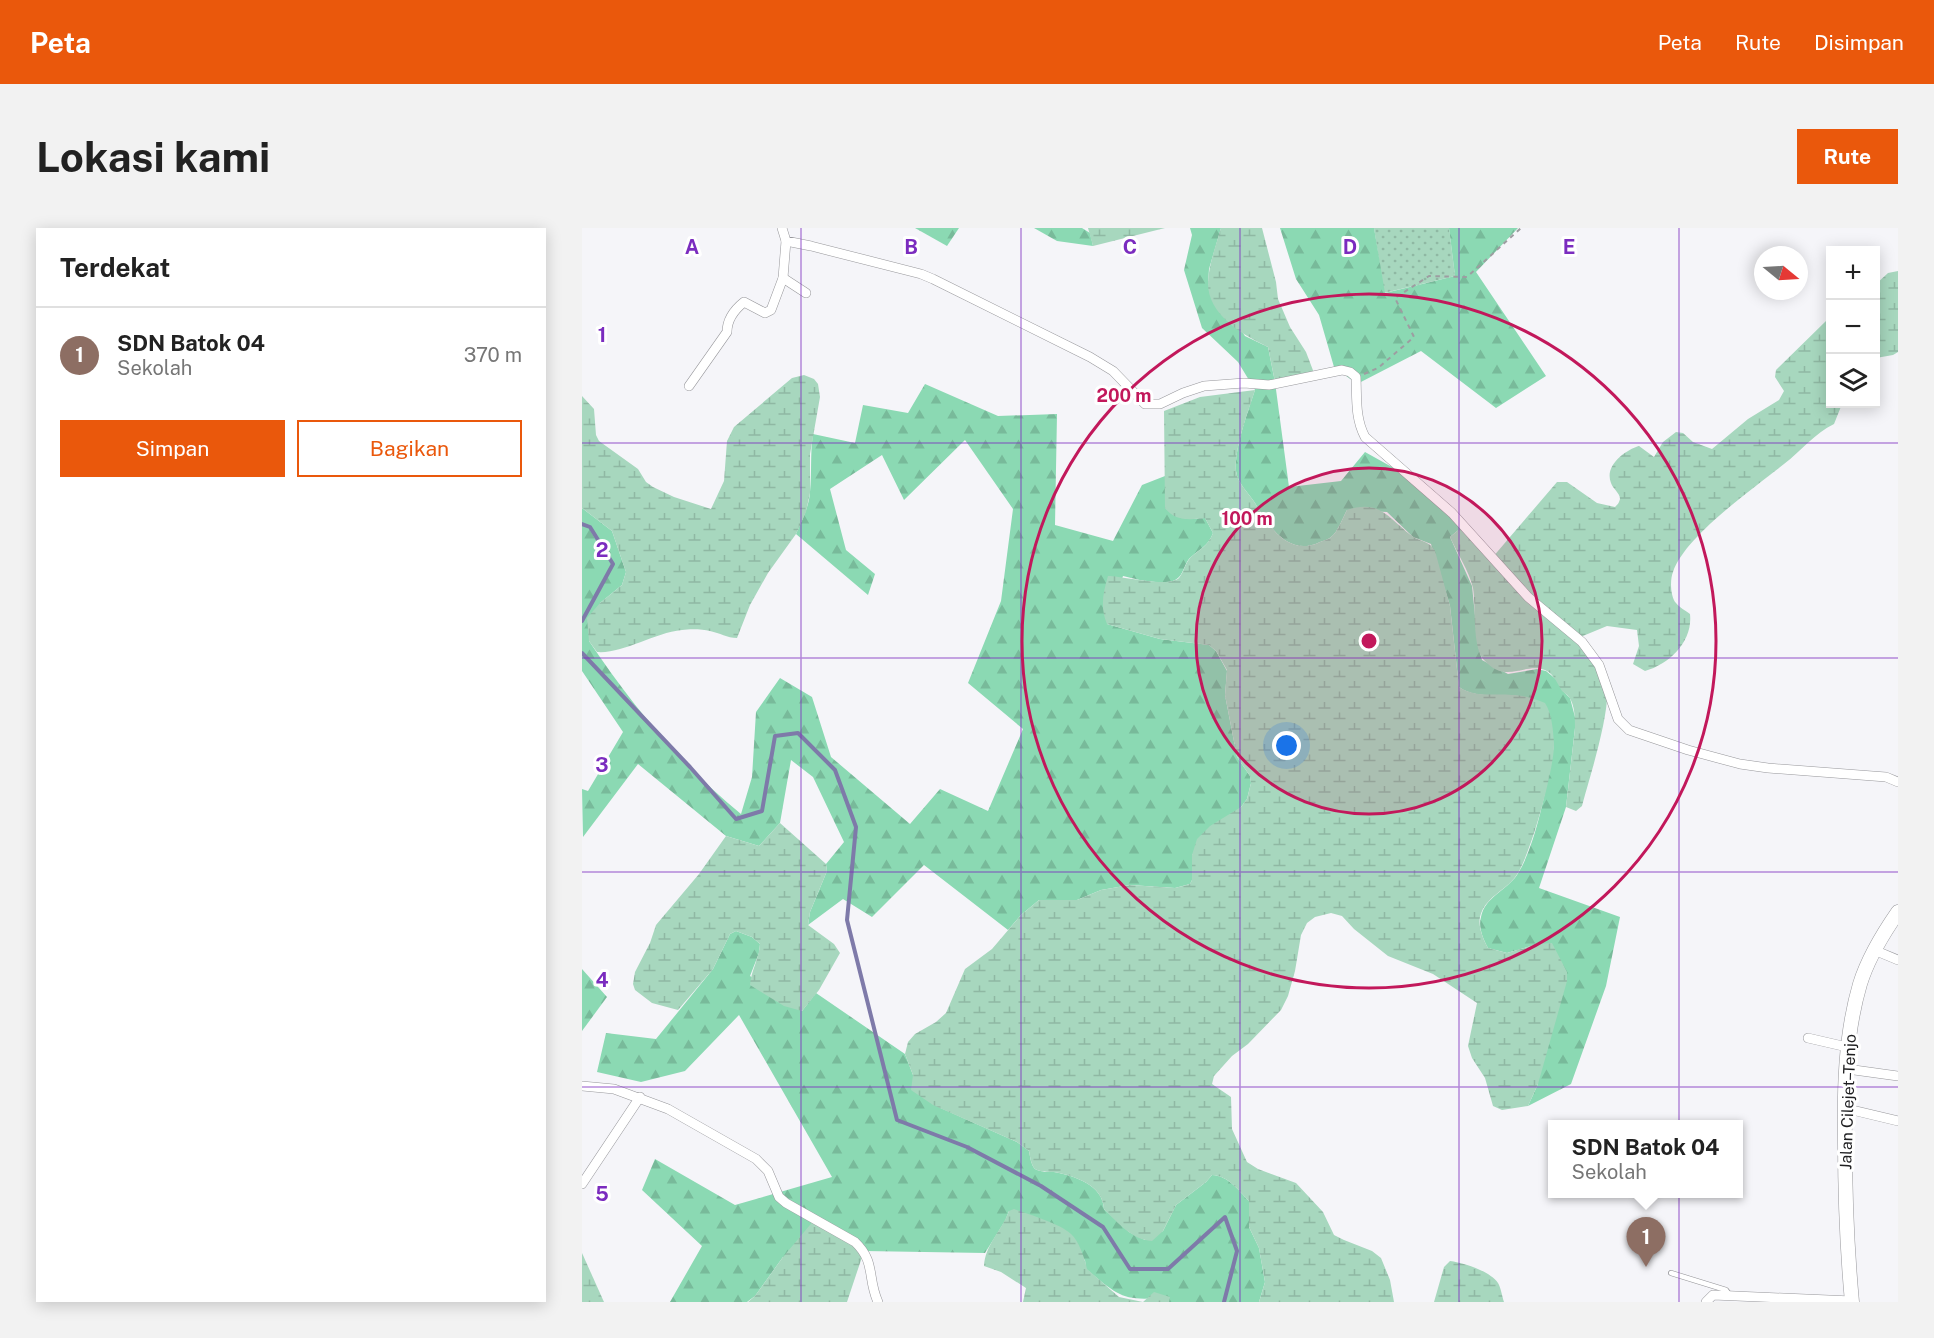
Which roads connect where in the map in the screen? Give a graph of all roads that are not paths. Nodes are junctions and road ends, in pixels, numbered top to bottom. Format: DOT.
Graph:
graph roads {
  1 [pos="782,228"];
  2 [pos="786,241"];
  3 [pos="783,278"];
  4 [pos="807,293"];
  5 [pos="689,386"];
  6 [pos="1898,782"];
  7 [pos="1898,912"];
  8 [pos="1874,950"];
  9 [pos="1898,960"];
  10 [pos="1808,1038"];
  11 [pos="1847,1047"];
  12 [pos="1846,1069"];
  13 [pos="1898,1076"];
  14 [pos="582,1086"];
  15 [pos="640,1097"];
  16 [pos="1844,1108"];
  17 [pos="1898,1121"];
  18 [pos="582,1184"];
  19 [pos="1671,1274"];
  20 [pos="1730,1296"];
  21 [pos="1852,1301"];
  22 [pos="878,1302"];
  23 [pos="1706,1302"];
  1 -- 2 [label="street"];
  2 -- 3 [label="street"];
  2 -- 6 [label="street"];
  3 -- 4 [label="street"];
  3 -- 5 [label="street"];
  7 -- 8 [label="main road, Jalan Cilejet–Tenjo"];
  8 -- 9 [label="street"];
  8 -- 11 [label="main road, Jalan Cilejet–Tenjo"];
  10 -- 11 [label="street"];
  11 -- 12 [label="main road, Jalan Cilejet–Tenjo"];
  12 -- 13 [label="street"];
  12 -- 16 [label="main road, Jalan Cilejet–Tenjo"];
  14 -- 15 [label="street"];
  15 -- 18 [label="street"];
  15 -- 22 [label="street"];
  16 -- 17 [label="street"];
  16 -- 21 [label="main road, Jalan Cilejet–Tenjo"];
  19 -- 20 [label="lane"];
  20 -- 21 [label="street"];
  20 -- 23 [label="street"];
}
